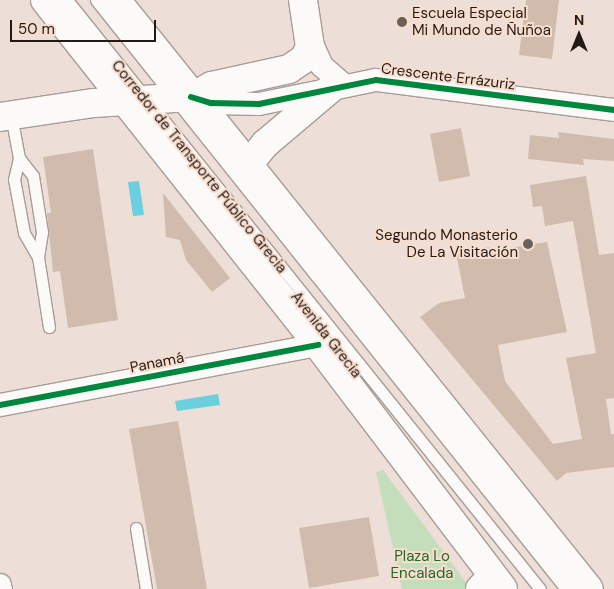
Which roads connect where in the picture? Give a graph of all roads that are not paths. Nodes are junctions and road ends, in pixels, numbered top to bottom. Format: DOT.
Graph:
graph roads {
  1 [pos="45,0"];
  2 [pos="67,0"];
  3 [pos="96,0"];
  4 [pos="116,0"];
  5 [pos="303,0"];
  6 [pos="310,39"];
  7 [pos="337,87"];
  8 [pos="183,97"];
  9 [pos="135,99"];
  10 [pos="614,110"];
  11 [pos="5,116"];
  12 [pos="19,158"];
  13 [pos="248,165"];
  14 [pos="38,257"];
  15 [pos="49,327"];
  16 [pos="318,345"];
  17 [pos="0,405"];
  18 [pos="136,528"];
  19 [pos="492,585"];
  20 [pos="146,589"];
  21 [pos="540,589"];
  22 [pos="566,589"];
  23 [pos="589,589"];
  1 -- 9 [label="main road, Avenida Grecia"];
  2 -- 9 [label="lane, Corredor de Transporte Público Grecia"];
  3 -- 8 [label="lane, Corredor de Transporte Público Grecia"];
  4 -- 8 [label="main road"];
  5 -- 6 [label="main road"];
  6 -- 7 [label="street"];
  6 -- 8 [label="main road, Crescente Errázuriz"];
  7 -- 8 [label="street, Crescente Errázuriz"];
  7 -- 10 [label="street, Crescente Errázuriz"];
  7 -- 13 [label="main road"];
  8 -- 9 [label="main road, Crescente Errázuriz"];
  8 -- 13 [label="main road"];
  8 -- 22 [label="lane, Corredor de Transporte Público Grecia"];
  9 -- 11 [label="main road, Crescente Errázuriz"];
  9 -- 16 [label="main road, Avenida Grecia"];
  9 -- 21 [label="lane, Corredor de Transporte Público Grecia"];
  11 -- 12 [label="lane"];
  12 -- 14 [label="lane"];
  12 -- 14 [label="lane"];
  13 -- 23 [label="main road"];
  14 -- 15 [label="lane"];
  16 -- 17 [label="street, Panamá"];
  16 -- 19 [label="main road, Avenida Grecia"];
  18 -- 20 [label="lane"];
}
